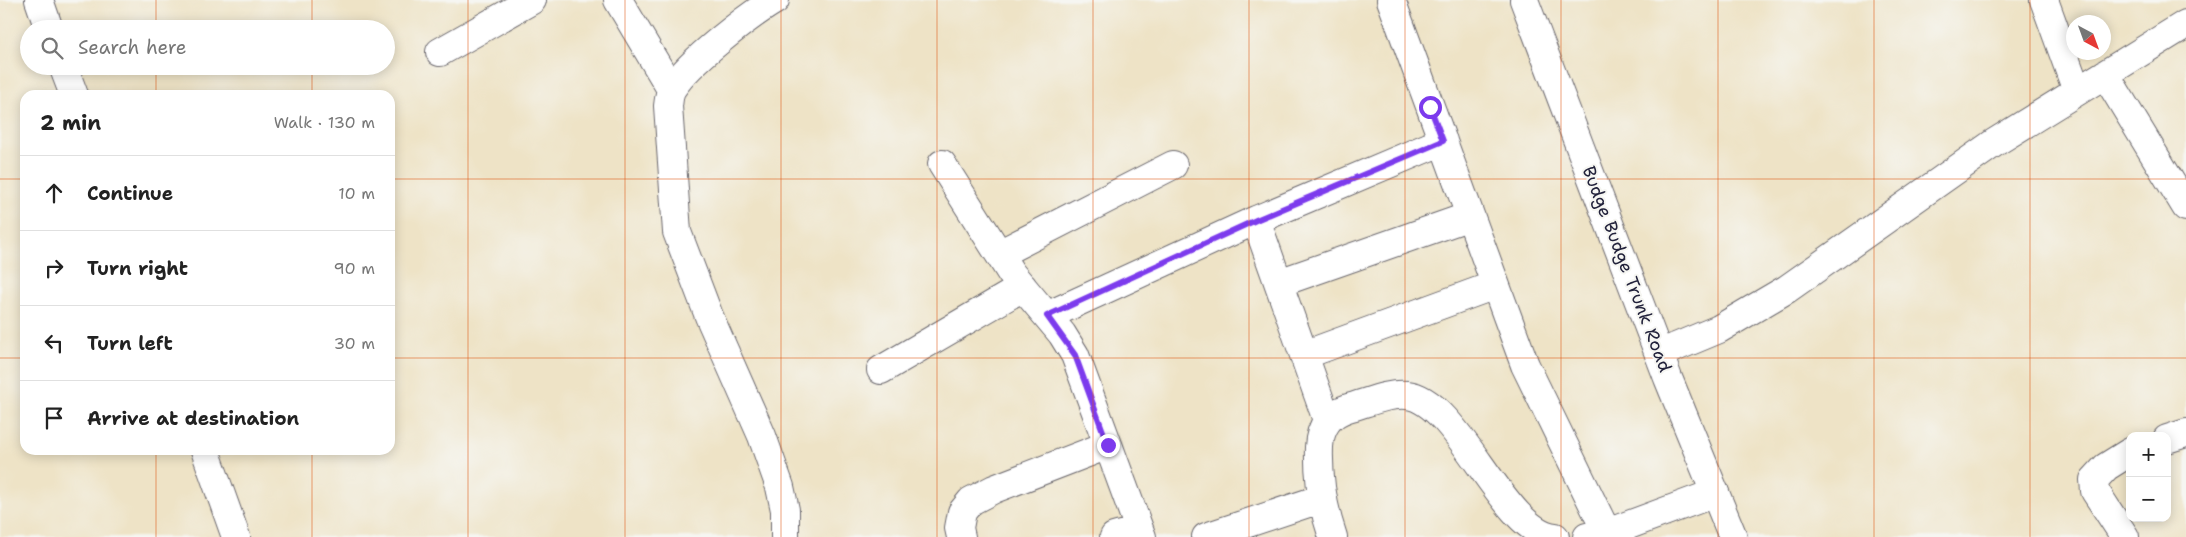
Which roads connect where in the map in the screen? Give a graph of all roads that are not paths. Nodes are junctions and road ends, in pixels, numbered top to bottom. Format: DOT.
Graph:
graph roads {
  1 [pos="39,0"];
  2 [pos="532,0"];
  3 [pos="618,0"];
  4 [pos="775,0"];
  5 [pos="1391,0"];
  6 [pos="1524,0"];
  7 [pos="2044,0"];
  8 [pos="46,20"];
  9 [pos="2186,24"];
  10 [pos="440,52"];
  11 [pos="2105,74"];
  12 [pos="66,75"];
  13 [pos="671,89"];
  14 [pos="72,90"];
  15 [pos="2077,91"];
  16 [pos="1443,141"];
  17 [pos="942,164"];
  18 [pos="1173,165"];
  19 [pos="2186,207"];
  20 [pos="1470,216"];
  21 [pos="1256,220"];
  22 [pos="999,254"];
  23 [pos="1278,282"];
  24 [pos="1495,285"];
  25 [pos="1023,287"];
  26 [pos="1047,316"];
  27 [pos="1659,354"];
  28 [pos="1304,355"];
  29 [pos="881,370"];
  30 [pos="1328,420"];
  31 [pos="2186,433"];
  32 [pos="2171,438"];
  33 [pos="1108,445"];
  34 [pos="2126,454"];
  35 [pos="207,455"];
  36 [pos="1715,493"];
  37 [pos="1324,498"];
  38 [pos="1132,535"];
  39 [pos="1597,535"];
  40 [pos="236,537"];
  41 [pos="786,537"];
  42 [pos="960,537"];
  43 [pos="1206,537"];
  44 [pos="1333,537"];
  45 [pos="1555,537"];
  46 [pos="1733,537"];
  47 [pos="2125,537"];
  1 -- 8 [label="street"];
  2 -- 10 [label="street"];
  3 -- 13 [label="street"];
  4 -- 13 [label="street"];
  5 -- 16 [label="street"];
  6 -- 27 [label="street, Budge Budge Trunk Road"];
  7 -- 15 [label="street"];
  9 -- 11 [label="street"];
  11 -- 15 [label="street"];
  11 -- 19 [label="street"];
  12 -- 14 [label="street"];
  13 -- 41 [label="street"];
  15 -- 27 [label="street"];
  16 -- 20 [label="street"];
  16 -- 21 [label="street"];
  17 -- 22 [label="street"];
  18 -- 22 [label="street"];
  20 -- 23 [label="street"];
  20 -- 24 [label="street"];
  21 -- 23 [label="street"];
  21 -- 26 [label="street"];
  22 -- 25 [label="street"];
  23 -- 28 [label="street"];
  24 -- 28 [label="street"];
  24 -- 39 [label="street"];
  25 -- 26 [label="street"];
  25 -- 29 [label="street"];
  26 -- 33 [label="street"];
  27 -- 36 [label="street, Budge Budge Trunk Road"];
  28 -- 30 [label="street"];
  30 -- 37 [label="street"];
  30 -- 45 [label="street"];
  31 -- 32 [label="street"];
  33 -- 38 [label="street"];
  33 -- 42 [label="street"];
  34 -- 47 [label="street"];
  35 -- 40 [label="street"];
  36 -- 39 [label="street"];
  36 -- 46 [label="street, Budge Budge Trunk Road"];
  37 -- 43 [label="street"];
  37 -- 44 [label="street"];
}
